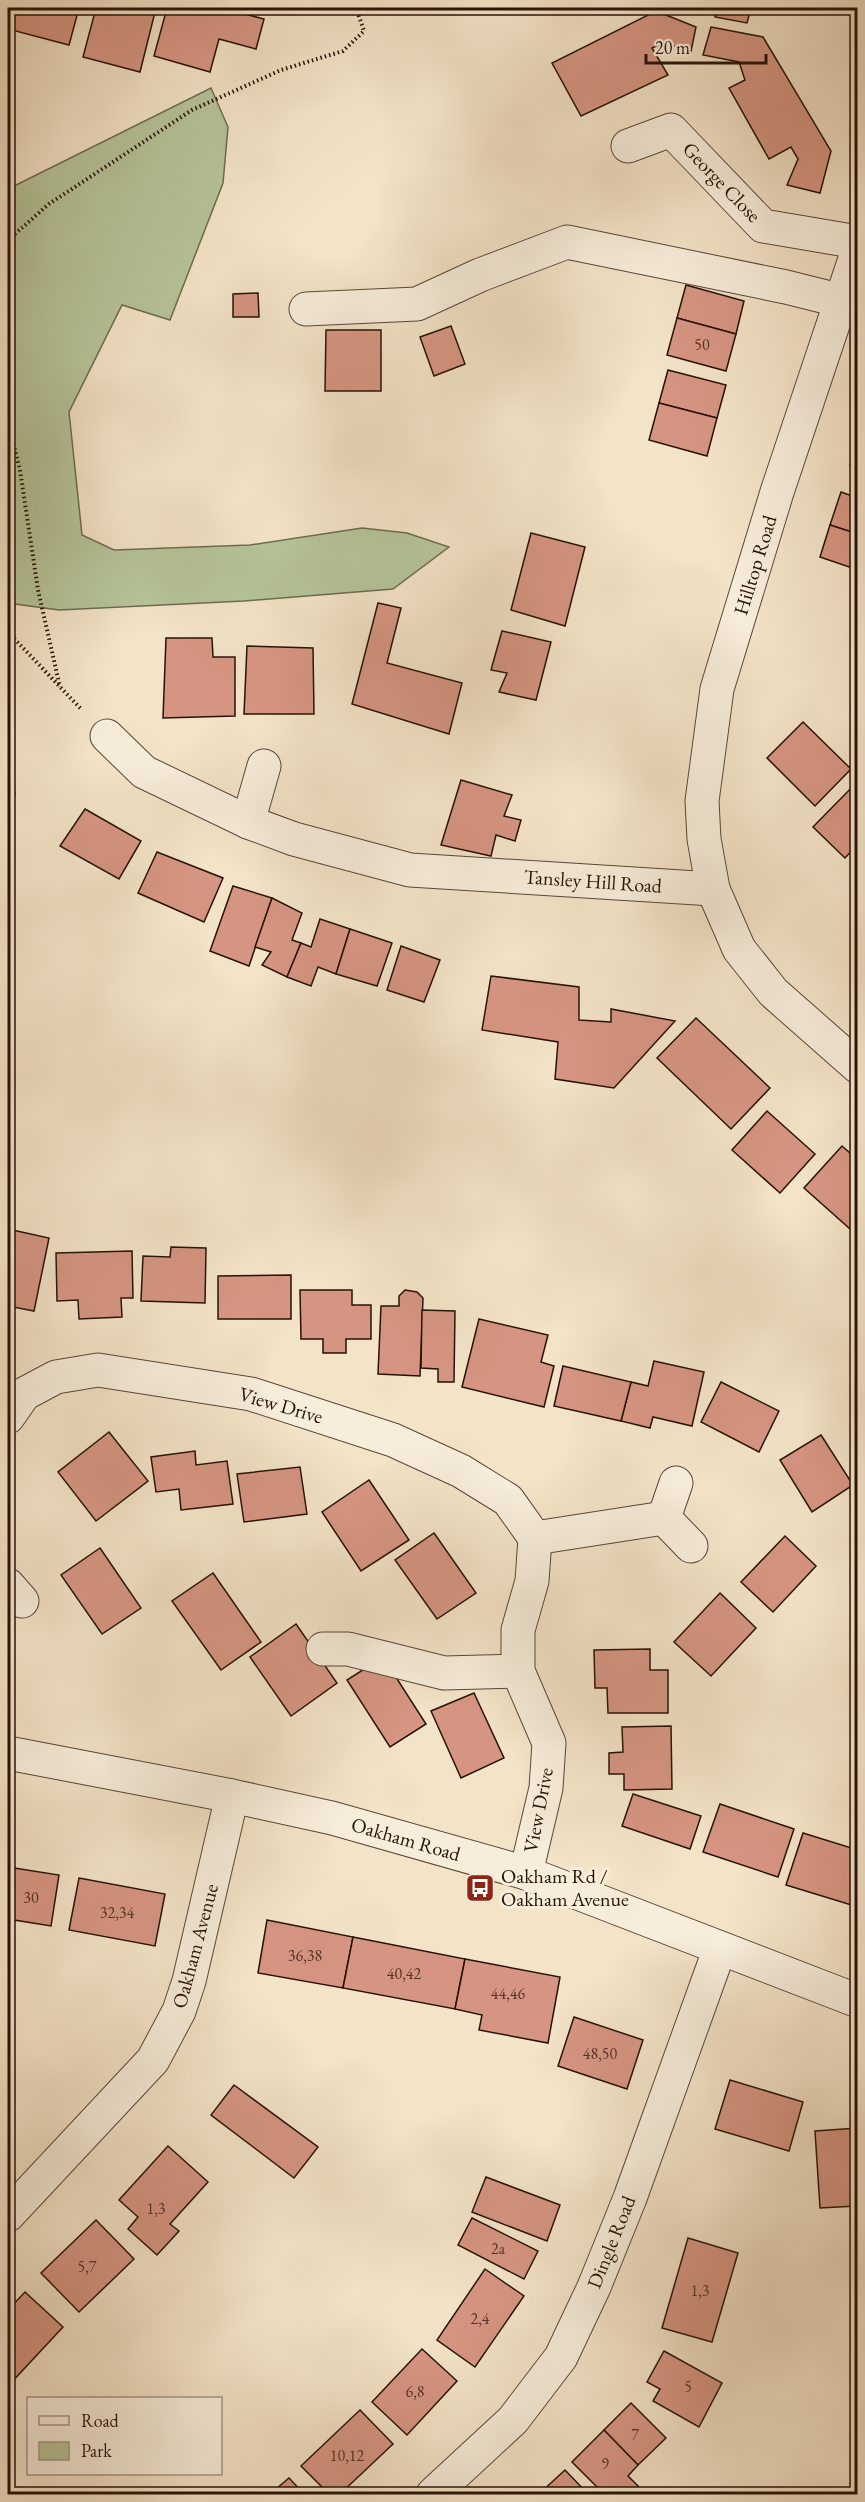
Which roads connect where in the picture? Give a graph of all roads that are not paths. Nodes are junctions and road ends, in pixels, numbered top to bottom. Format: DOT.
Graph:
graph roads {
  1 [pos="628,146"];
  2 [pos="858,242"];
  3 [pos="858,250"];
  4 [pos="842,301"];
  5 [pos="306,309"];
  6 [pos="107,736"];
  7 [pos="264,766"];
  8 [pos="248,822"];
  9 [pos="713,889"];
  10 [pos="858,1066"];
  11 [pos="8,1417"];
  12 [pos="676,1483"];
  13 [pos="664,1518"];
  14 [pos="535,1538"];
  15 [pos="691,1546"];
  16 [pos="323,1649"];
  17 [pos="518,1671"];
  18 [pos="8,1753"];
  19 [pos="232,1796"];
  20 [pos="526,1873"];
  21 [pos="720,1948"];
  22 [pos="858,2001"];
  23 [pos="8,2215"];
  24 [pos="433,2494"];
  1 -- 2 [label="street, George Close"];
  3 -- 4 [label="street, Hilltop Road"];
  4 -- 5 [label="street"];
  4 -- 9 [label="street, Hilltop Road"];
  6 -- 8 [label="street, Tansley Hill Road"];
  7 -- 8 [label="street"];
  8 -- 9 [label="street, Tansley Hill Road"];
  9 -- 10 [label="street"];
  11 -- 14 [label="street, View Drive"];
  12 -- 13 [label="street"];
  13 -- 14 [label="street"];
  13 -- 15 [label="street"];
  14 -- 17 [label="street, View Drive"];
  16 -- 17 [label="street"];
  17 -- 20 [label="street, View Drive"];
  18 -- 19 [label="street, Oakham Road"];
  19 -- 20 [label="street, Oakham Road"];
  19 -- 23 [label="street, Oakham Avenue"];
  20 -- 21 [label="street, Oakham Road"];
  21 -- 22 [label="street, Oakham Road"];
  21 -- 24 [label="street, Dingle Road"];
}
